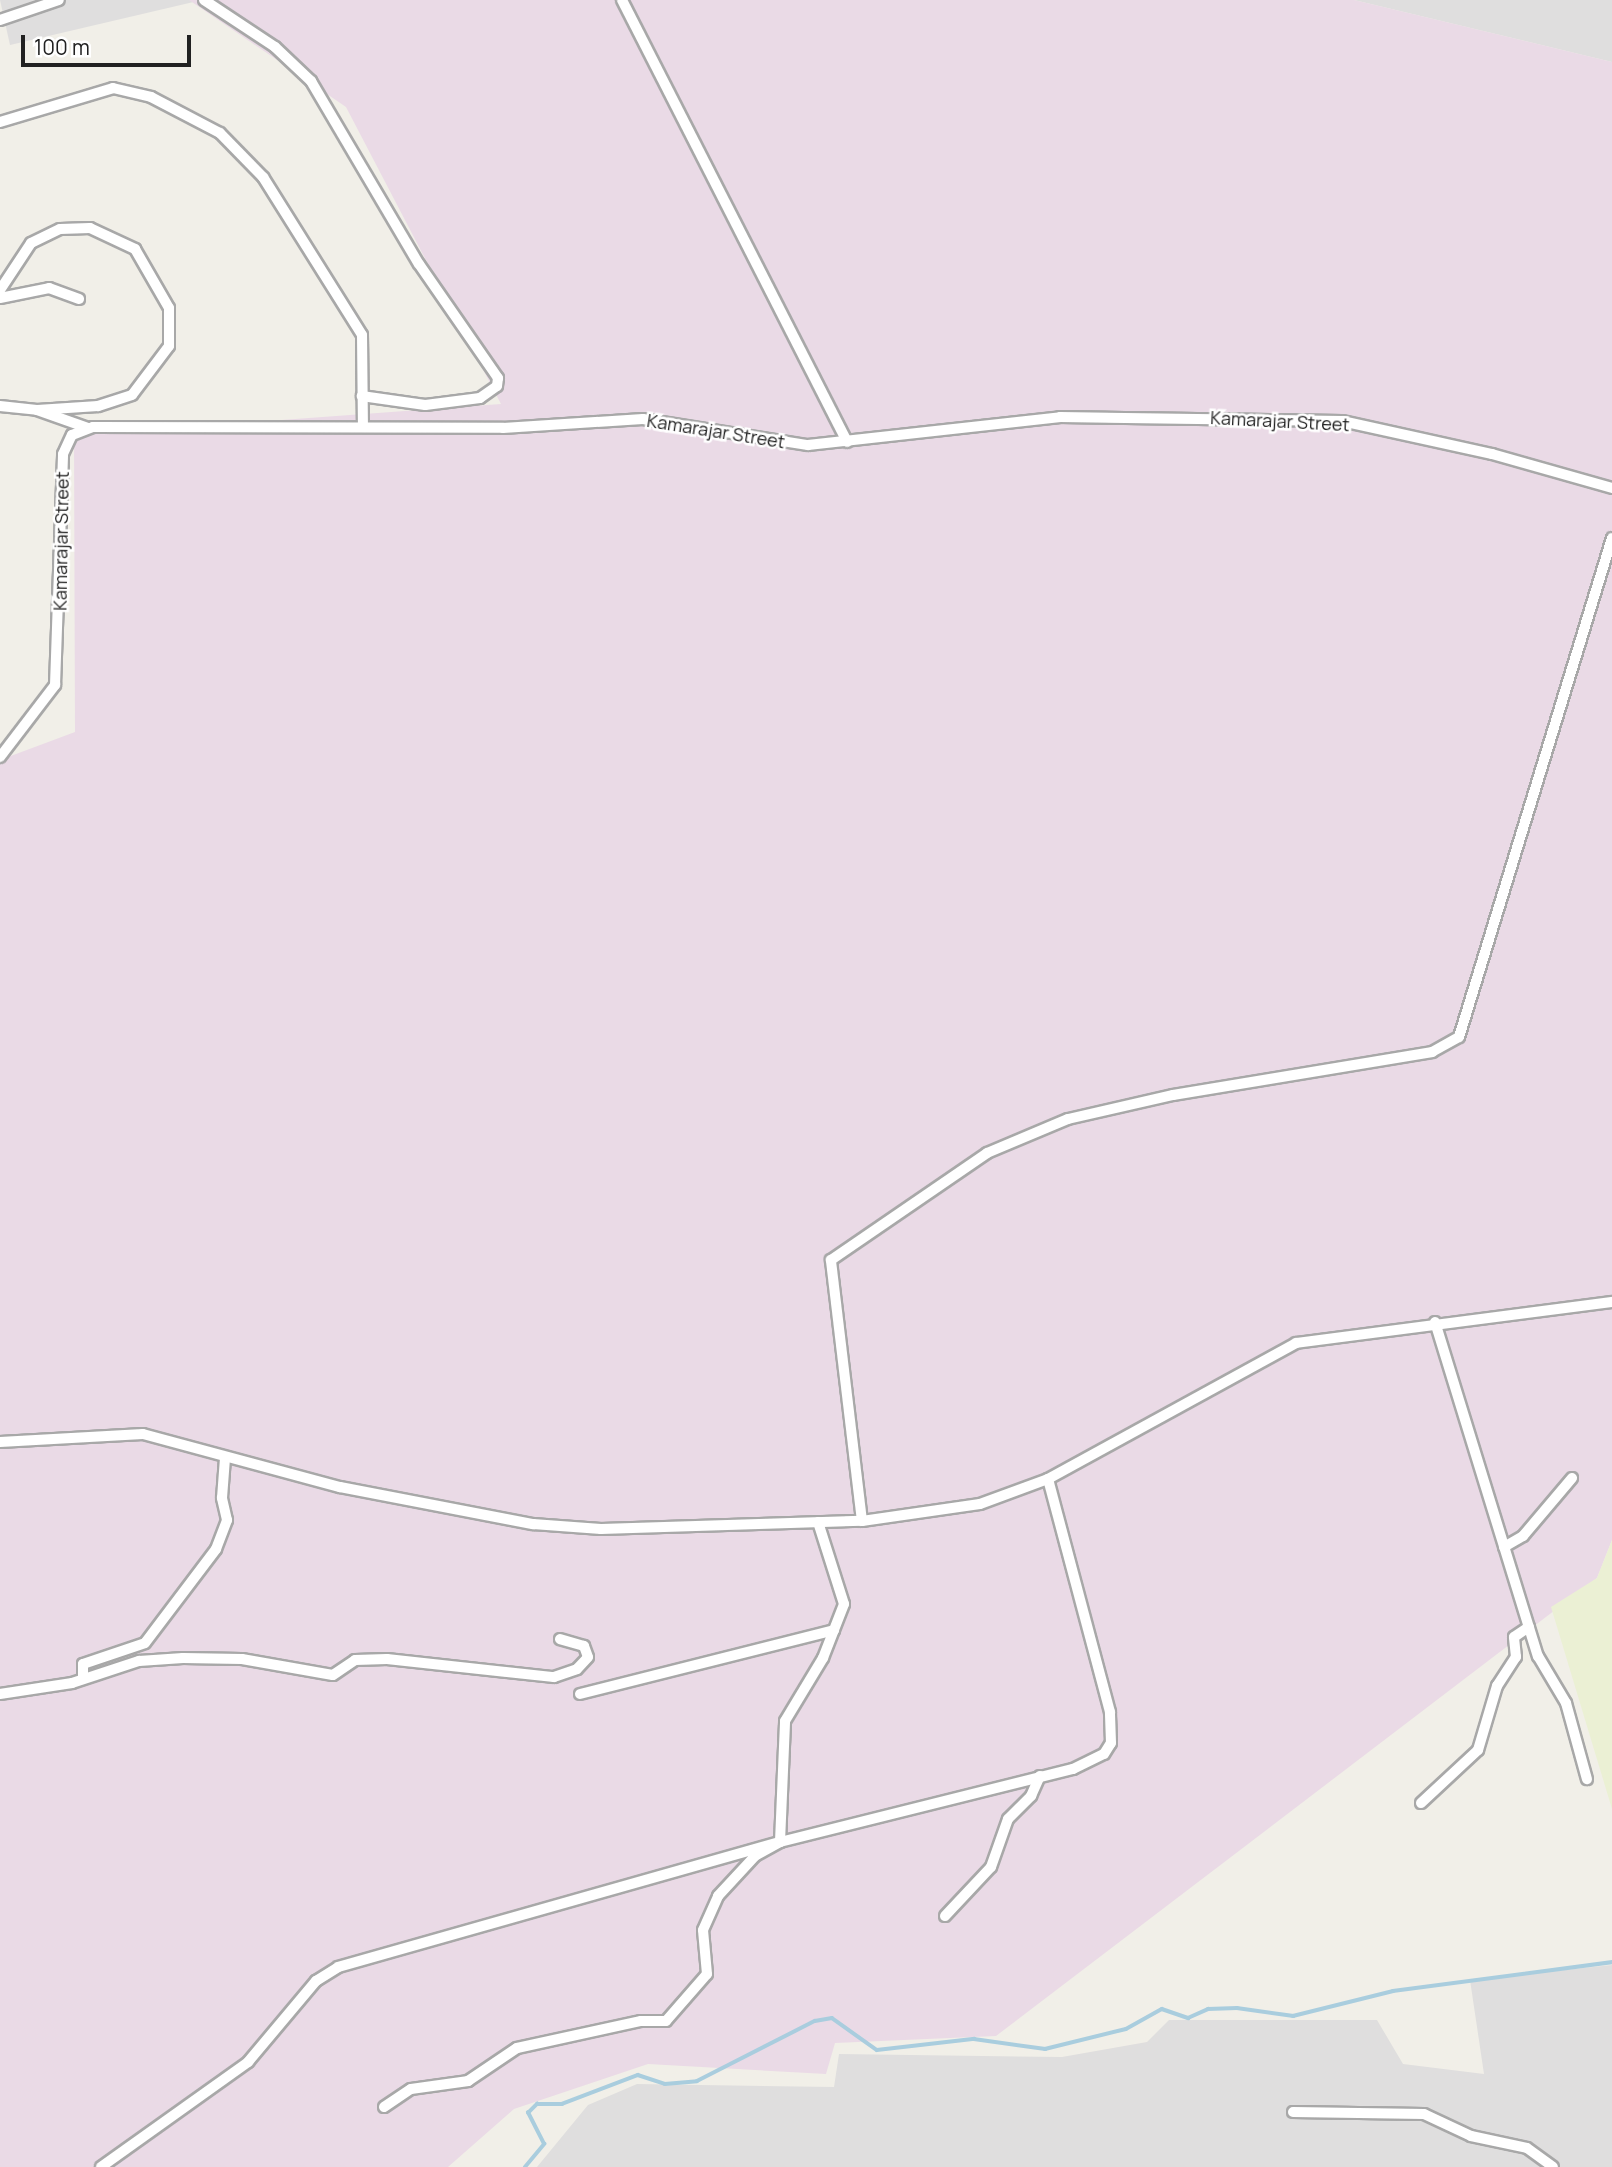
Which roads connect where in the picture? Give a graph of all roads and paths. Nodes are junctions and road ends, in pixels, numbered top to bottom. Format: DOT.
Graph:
graph roads {
  1 [pos="59,0"];
  2 [pos="204,0"];
  3 [pos="622,0"];
  4 [pos="0,20"];
  5 [pos="0,122"];
  6 [pos="0,290"];
  7 [pos="0,298"];
  8 [pos="79,299"];
  9 [pos="362,396"];
  10 [pos="0,406"];
  11 [pos="37,410"];
  12 [pos="363,427"];
  13 [pos="88,428"];
  14 [pos="847,442"];
  15 [pos="1612,488"];
  16 [pos="1612,538"];
  17 [pos="0,757"];
  18 [pos="1612,1302"];
  19 [pos="1435,1322"];
  20 [pos="0,1442"];
  21 [pos="225,1458"];
  22 [pos="1572,1478"];
  23 [pos="1048,1479"];
  24 [pos="862,1521"];
  25 [pos="818,1522"];
  26 [pos="1504,1547"];
  27 [pos="1529,1627"];
  28 [pos="834,1630"];
  29 [pos="560,1639"];
  30 [pos="83,1678"];
  31 [pos="0,1693"];
  32 [pos="580,1694"];
  33 [pos="1040,1776"];
  34 [pos="1587,1779"];
  35 [pos="1420,1803"];
  36 [pos="780,1842"];
  37 [pos="945,1916"];
  38 [pos="384,2107"];
  39 [pos="1293,2112"];
  40 [pos="101,2167"];
  41 [pos="1553,2167"];
  1 -- 4 [label="street"];
  2 -- 9 [label="street"];
  3 -- 14 [label="street"];
  5 -- 9 [label="street"];
  6 -- 11 [label="street"];
  7 -- 8 [label="street"];
  9 -- 12 [label="street"];
  10 -- 11 [label="street"];
  11 -- 13 [label="street"];
  12 -- 13 [label="street, Kamarajar Street"];
  12 -- 14 [label="street, Kamarajar Street"];
  13 -- 17 [label="street, Kamarajar Street"];
  14 -- 15 [label="street, Kamarajar Street"];
  16 -- 24 [label="street"];
  18 -- 19 [label="street"];
  19 -- 23 [label="street"];
  19 -- 26 [label="street"];
  20 -- 21 [label="street"];
  21 -- 25 [label="street"];
  21 -- 30 [label="street"];
  22 -- 26 [label="street"];
  23 -- 24 [label="street"];
  23 -- 33 [label="street"];
  24 -- 25 [label="street"];
  25 -- 28 [label="street"];
  26 -- 27 [label="street"];
  27 -- 34 [label="street"];
  27 -- 35 [label="street"];
  28 -- 32 [label="street"];
  28 -- 36 [label="street"];
  29 -- 30 [label="street"];
  30 -- 31 [label="street"];
  33 -- 36 [label="street"];
  33 -- 37 [label="street"];
  36 -- 38 [label="street"];
  36 -- 40 [label="street"];
  39 -- 41 [label="street"];
}
